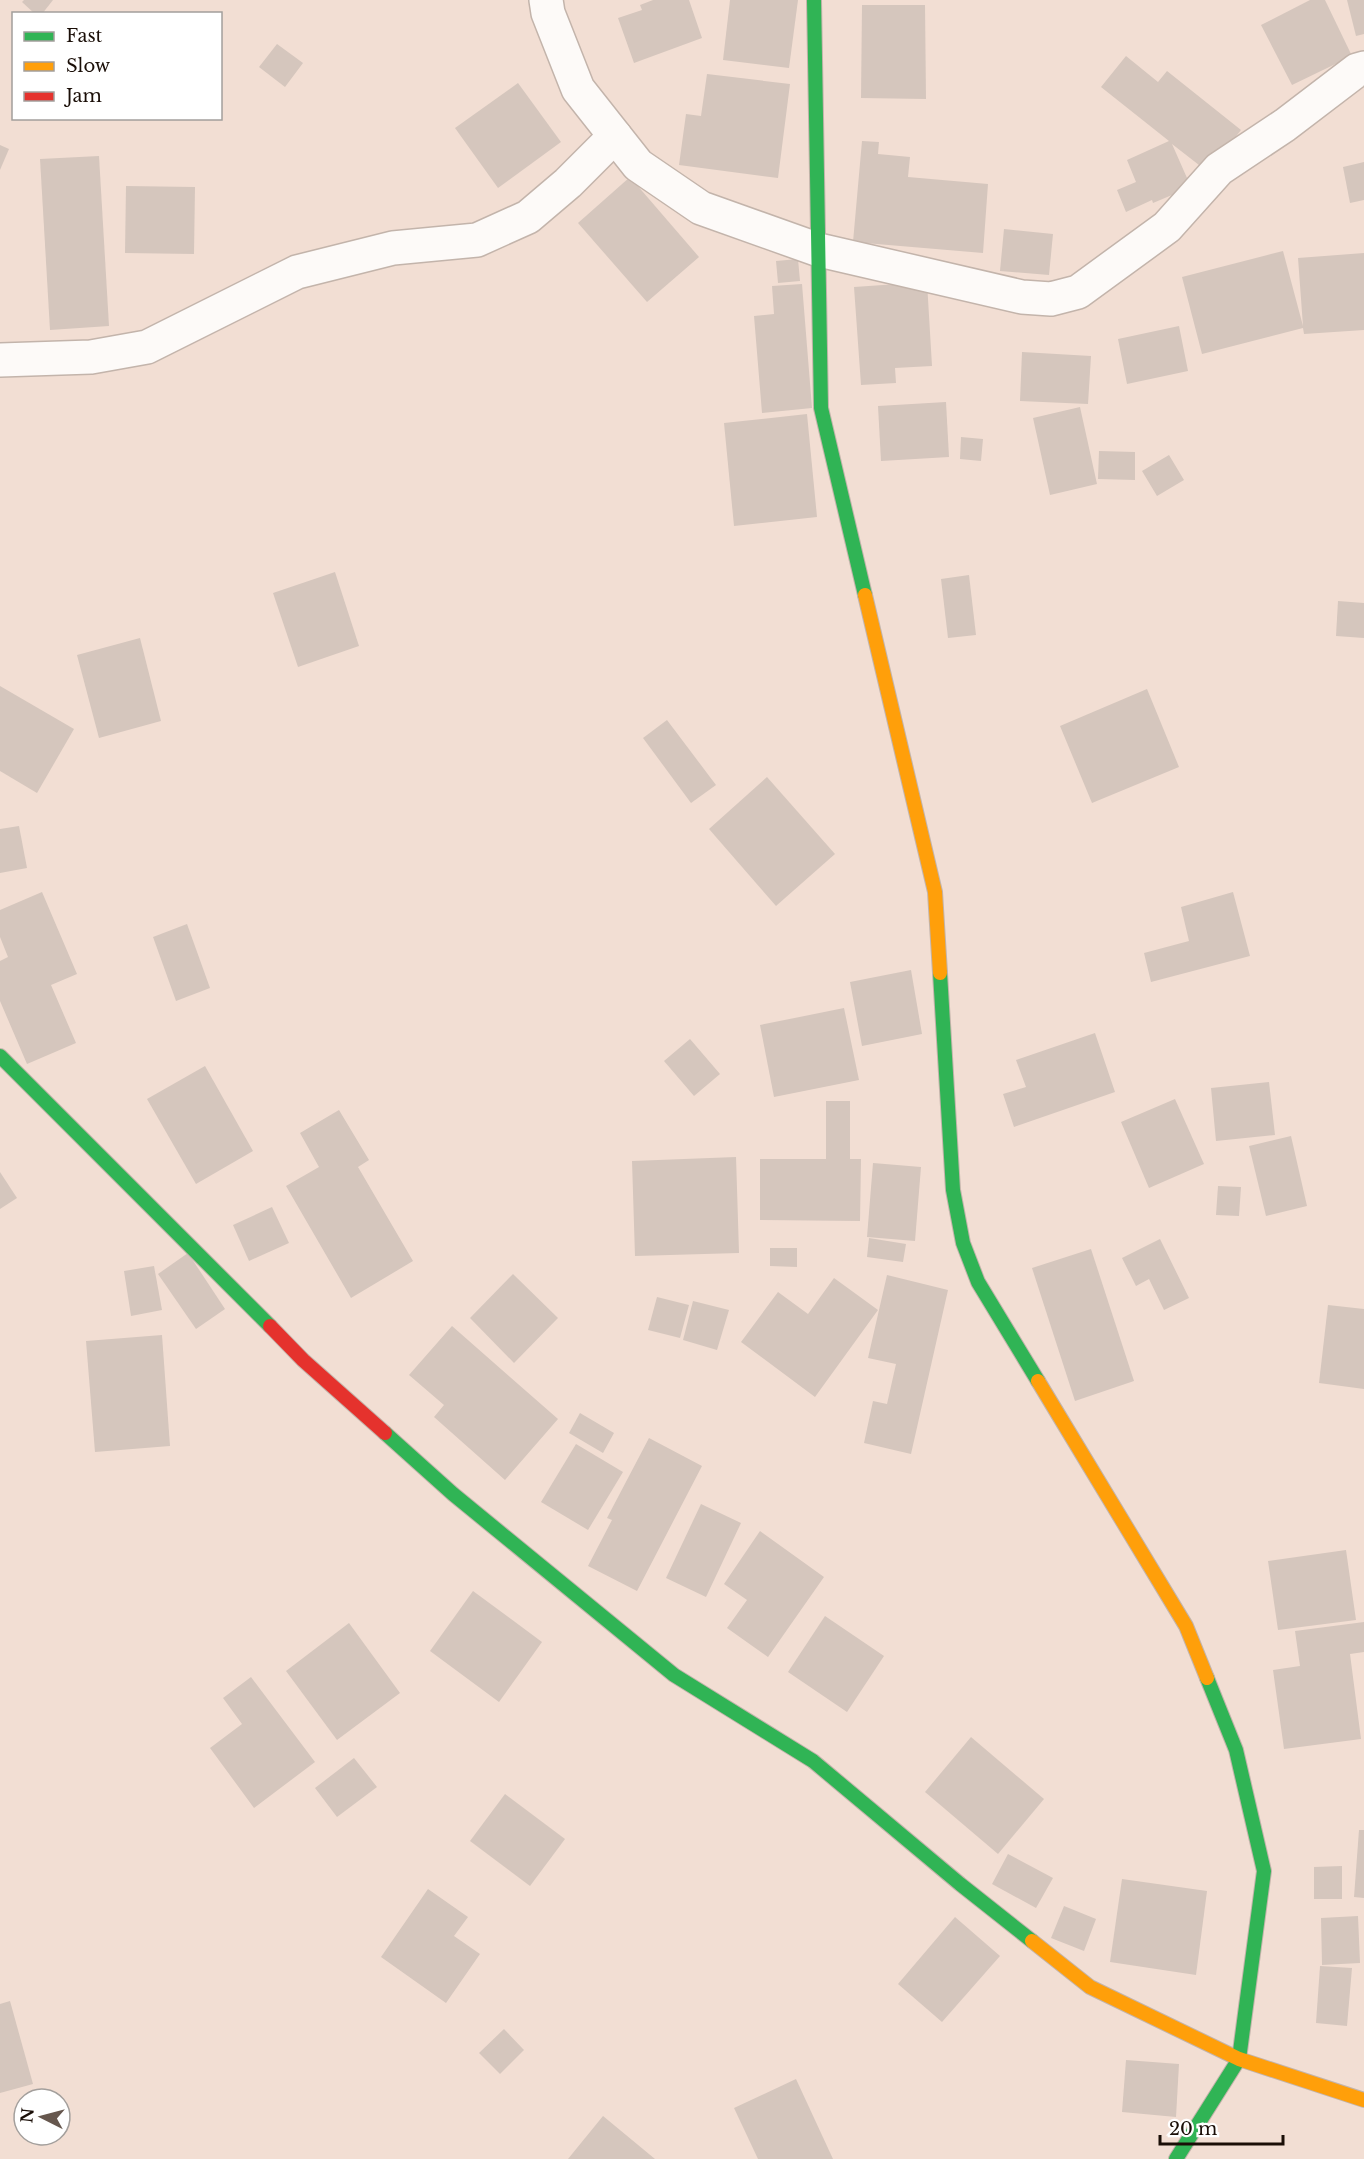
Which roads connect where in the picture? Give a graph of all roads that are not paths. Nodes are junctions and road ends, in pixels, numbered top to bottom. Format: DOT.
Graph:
graph roads {
  1 [pos="546,0"];
  2 [pos="814,0"];
  3 [pos="1364,68"];
  4 [pos="615,136"];
  5 [pos="819,250"];
  6 [pos="0,360"];
  7 [pos="0,1056"];
  8 [pos="1239,2059"];
  9 [pos="1364,2100"];
  10 [pos="1176,2159"];
  1 -- 4 [label="street"];
  2 -- 5 [label="street"];
  3 -- 5 [label="street"];
  4 -- 5 [label="street"];
  4 -- 6 [label="street"];
  5 -- 8 [label="street"];
  7 -- 8 [label="street"];
  8 -- 9 [label="street"];
  8 -- 10 [label="street"];
}
